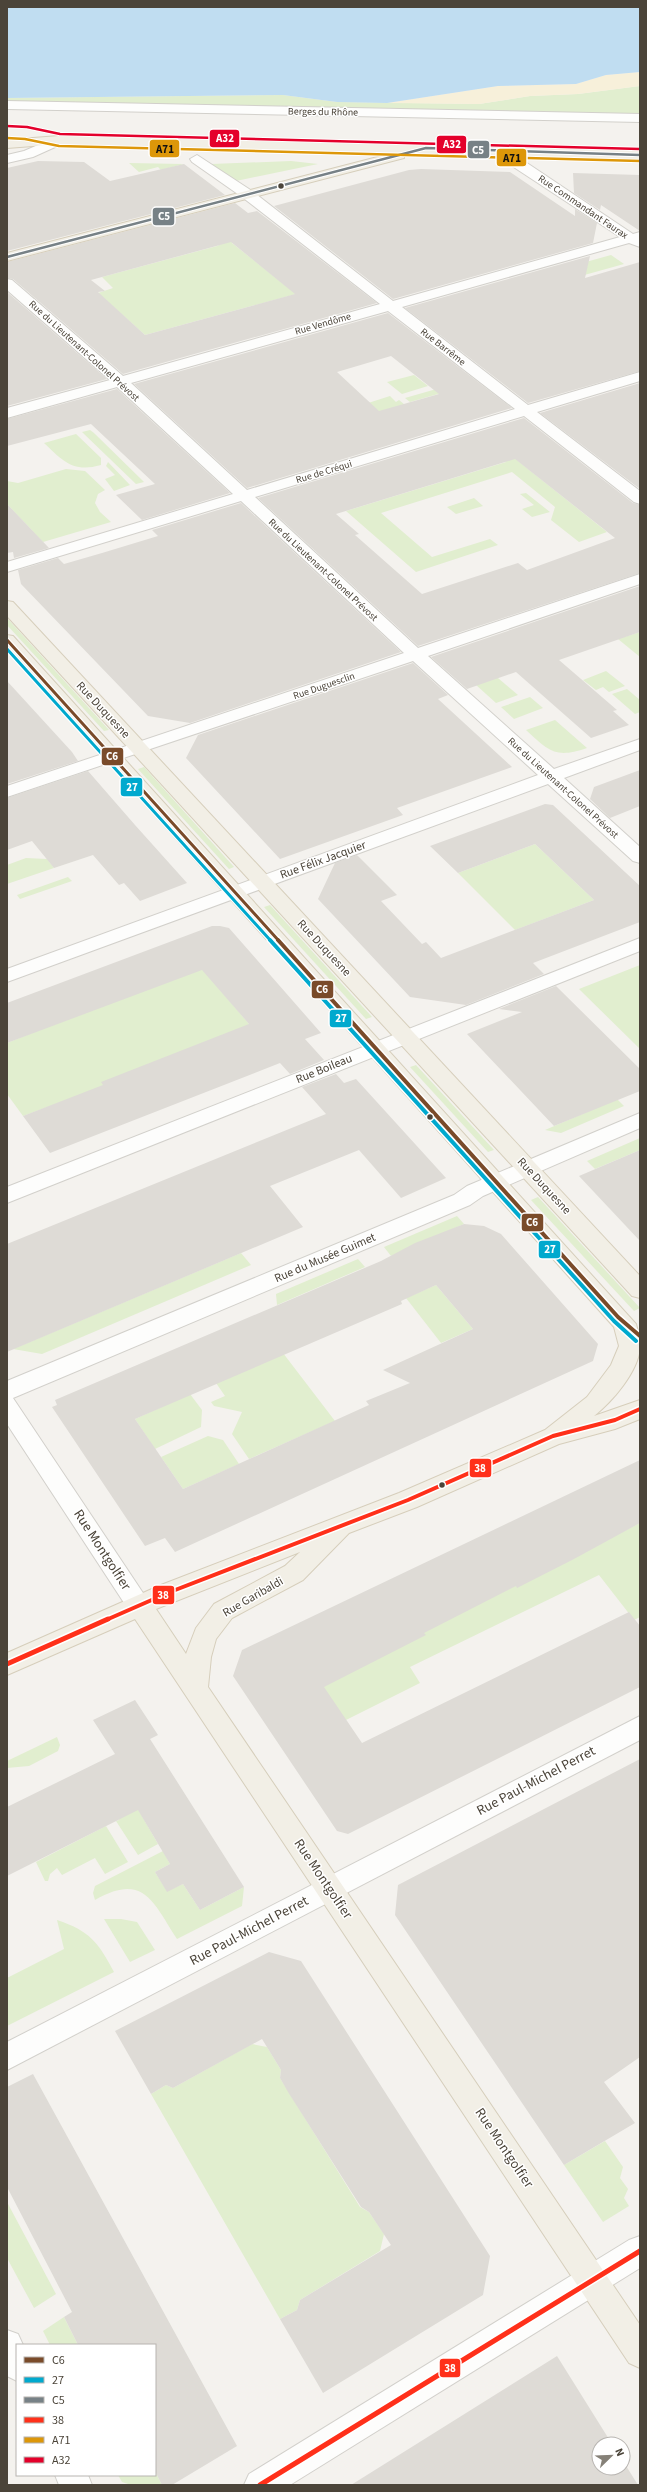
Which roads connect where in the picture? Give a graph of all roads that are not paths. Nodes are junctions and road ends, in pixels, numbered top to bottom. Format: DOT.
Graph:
graph roads {
  1 [pos="7,105"];
  2 [pos="640,118"];
  3 [pos="7,132"];
  4 [pos="60,140"];
  5 [pos="7,144"];
  6 [pos="426,148"];
  7 [pos="514,151"];
  8 [pos="640,155"];
  9 [pos="7,159"];
  10 [pos="197,160"];
  11 [pos="247,194"];
  12 [pos="637,240"];
  13 [pos="7,257"];
  14 [pos="7,283"];
  15 [pos="389,306"];
  16 [pos="640,376"];
  17 [pos="120,381"];
  18 [pos="526,411"];
  19 [pos="7,413"];
  20 [pos="243,496"];
  21 [pos="640,499"];
  22 [pos="7,566"];
  23 [pos="640,579"];
  24 [pos="7,606"];
  25 [pos="7,640"];
  26 [pos="416,654"];
  27 [pos="640,744"];
  28 [pos="138,748"];
  29 [pos="112,756"];
  30 [pos="551,776"];
  31 [pos="7,792"];
  32 [pos="640,857"];
  33 [pos="263,882"];
  34 [pos="236,892"];
  35 [pos="640,944"];
  36 [pos="7,976"];
  37 [pos="406,1037"];
  38 [pos="377,1048"];
  39 [pos="640,1120"];
  40 [pos="527,1168"];
  41 [pos="497,1182"];
  42 [pos="7,1195"];
  43 [pos="640,1290"];
  44 [pos="625,1324"];
  45 [pos="7,1391"];
  46 [pos="7,1405"];
  47 [pos="640,1409"];
  48 [pos="553,1436"];
  49 [pos="344,1525"];
  50 [pos="139,1605"];
  51 [pos="7,1664"];
  52 [pos="195,1688"];
  53 [pos="640,1727"];
  54 [pos="330,1888"];
  55 [pos="7,2057"];
  56 [pos="640,2250"];
  57 [pos="592,2280"];
  58 [pos="7,2345"];
  59 [pos="640,2352"];
  60 [pos="16,2363"];
  61 [pos="72,2476"];
  62 [pos="76,2485"];
  63 [pos="260,2485"];
  1 -- 2 [label="street, Berges du Rhône"];
  3 -- 4 [label="main road"];
  4 -- 5 [label="main road"];
  4 -- 6 [label="main road"];
  4 -- 9 [label="street"];
  6 -- 7 [label="main road"];
  6 -- 11 [label="main road"];
  7 -- 8 [label="main road"];
  7 -- 12 [label="street, Rue Commandant Faurax"];
  10 -- 11 [label="street, Rue Barrême"];
  11 -- 13 [label="main road"];
  11 -- 15 [label="street, Rue Barrême"];
  12 -- 15 [label="street, Rue Vendôme"];
  14 -- 17 [label="street, Rue du Lieutenant-Colonel Prévost"];
  15 -- 17 [label="street, Rue Vendôme"];
  15 -- 18 [label="street, Rue Barrême"];
  16 -- 18 [label="street, Rue de Créqui"];
  17 -- 19 [label="street, Rue Vendôme"];
  17 -- 20 [label="street, Rue du Lieutenant-Colonel Prévost"];
  18 -- 20 [label="street, Rue de Créqui"];
  18 -- 21 [label="street, Rue Barrême"];
  20 -- 22 [label="street, Rue de Créqui"];
  20 -- 26 [label="street, Rue du Lieutenant-Colonel Prévost"];
  23 -- 26 [label="street, Rue Duguesclin"];
  24 -- 28 [label="main road, Rue Duquesne"];
  25 -- 29 [label="main road, Rue Duquesne"];
  26 -- 28 [label="street, Rue Duguesclin"];
  26 -- 30 [label="street, Rue du Lieutenant-Colonel Prévost"];
  27 -- 30 [label="street, Rue Félix Jacquier"];
  28 -- 29 [label="street, Rue Duguesclin"];
  28 -- 33 [label="main road, Rue Duquesne"];
  29 -- 31 [label="street, Rue Duguesclin"];
  29 -- 34 [label="main road, Rue Duquesne"];
  30 -- 32 [label="street, Rue du Lieutenant-Colonel Prévost"];
  30 -- 33 [label="street, Rue Félix Jacquier"];
  33 -- 34 [label="street, Rue Félix Jacquier"];
  33 -- 37 [label="main road, Rue Duquesne"];
  34 -- 36 [label="street, Rue Félix Jacquier"];
  34 -- 38 [label="main road, Rue Duquesne"];
  35 -- 37 [label="street, Rue Boileau"];
  37 -- 38 [label="street, Rue Boileau"];
  37 -- 40 [label="main road, Rue Duquesne"];
  38 -- 41 [label="main road, Rue Duquesne"];
  38 -- 42 [label="street, Rue Boileau"];
  39 -- 40 [label="street, Rue du Musée Guimet"];
  40 -- 41 [label="street, Rue du Musée Guimet"];
  40 -- 43 [label="main road, Rue Duquesne"];
  41 -- 44 [label="main road, Rue Duquesne"];
  41 -- 45 [label="street, Rue du Musée Guimet"];
  44 -- 48 [label="main road, Rue Garibaldi"];
  46 -- 50 [label="street, Rue Montgolfier"];
  47 -- 48 [label="main road, Rue Garibaldi"];
  48 -- 49 [label="main road, Rue Garibaldi"];
  49 -- 50 [label="main road, Rue Garibaldi"];
  49 -- 52 [label="main road, Rue Garibaldi"];
  50 -- 51 [label="main road, Rue Garibaldi"];
  50 -- 52 [label="main road, Rue Montgolfier"];
  52 -- 54 [label="main road, Rue Montgolfier"];
  53 -- 54 [label="street, Rue Paul-Michel Perret"];
  54 -- 55 [label="street, Rue Paul-Michel Perret"];
  54 -- 57 [label="main road, Rue Montgolfier"];
  56 -- 57 [label="street"];
  57 -- 59 [label="main road, Rue Montgolfier"];
  57 -- 63 [label="street"];
  58 -- 60 [label="street"];
  61 -- 62 [label="street"];
}
